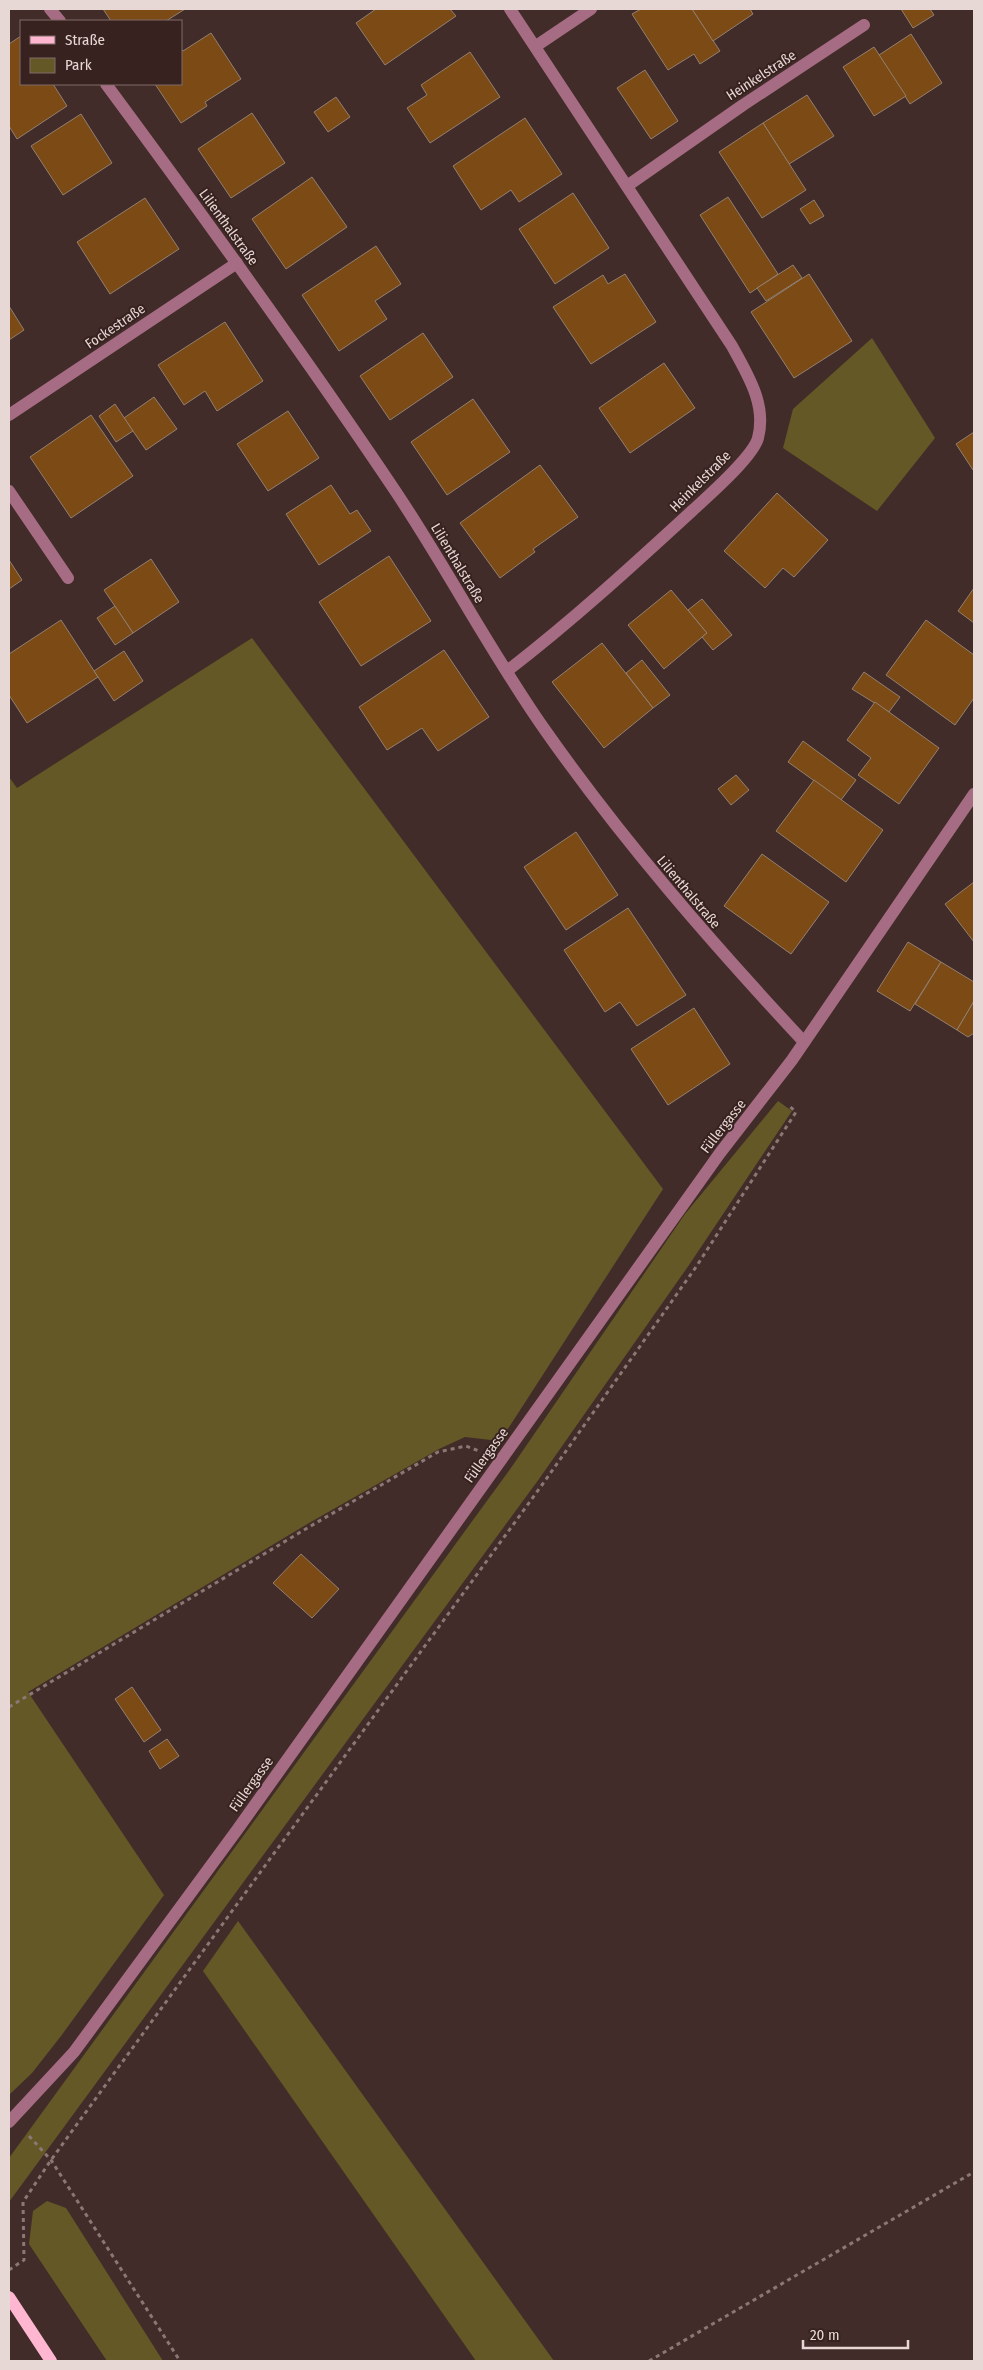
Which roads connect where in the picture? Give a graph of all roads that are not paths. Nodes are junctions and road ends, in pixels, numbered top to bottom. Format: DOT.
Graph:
graph roads {
  1 [pos="50,9"];
  2 [pos="510,9"];
  3 [pos="590,9"];
  4 [pos="59,20"];
  5 [pos="864,25"];
  6 [pos="536,46"];
  7 [pos="107,85"];
  8 [pos="627,186"];
  9 [pos="238,263"];
  10 [pos="9,415"];
  11 [pos="9,491"];
  12 [pos="68,578"];
  13 [pos="507,671"];
  14 [pos="972,804"];
  15 [pos="804,1042"];
  16 [pos="9,2122"];
  17 [pos="9,2298"];
  18 [pos="51,2361"];
  1 -- 4 [label="street"];
  2 -- 6 [label="street, Heinkelstraße"];
  3 -- 6 [label="street"];
  5 -- 8 [label="street, Heinkelstraße"];
  6 -- 8 [label="street, Heinkelstraße"];
  7 -- 9 [label="street, Lilienthalstraße"];
  8 -- 13 [label="street, Heinkelstraße"];
  9 -- 10 [label="street, Fockestraße"];
  9 -- 13 [label="street, Lilienthalstraße"];
  11 -- 12 [label="street"];
  13 -- 15 [label="street, Lilienthalstraße"];
  14 -- 15 [label="street, Füllergasse"];
  15 -- 16 [label="street, Füllergasse"];
  17 -- 18 [label="main road"];
}
